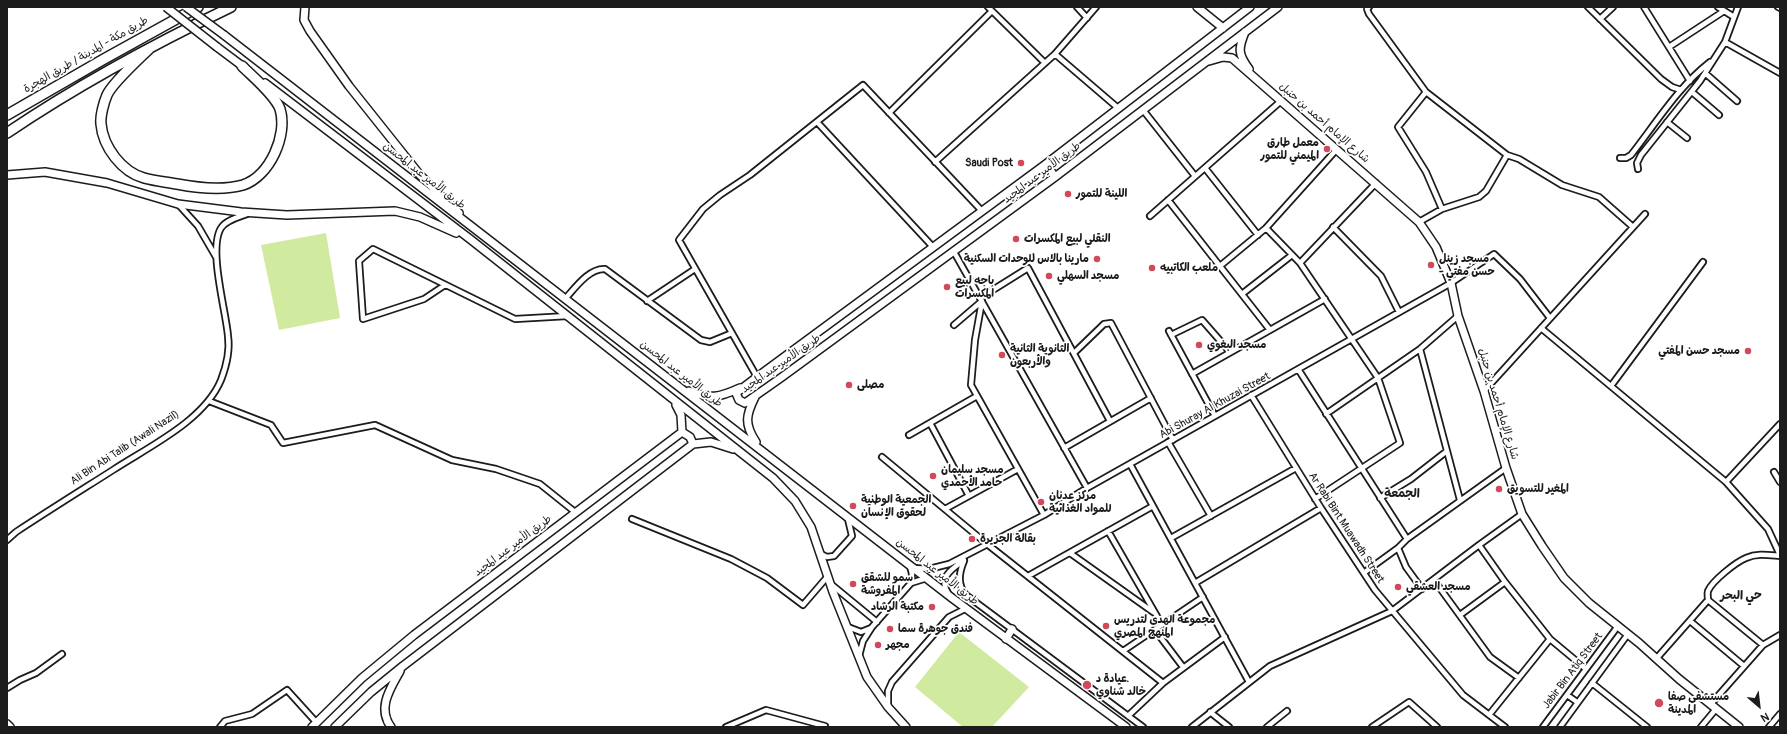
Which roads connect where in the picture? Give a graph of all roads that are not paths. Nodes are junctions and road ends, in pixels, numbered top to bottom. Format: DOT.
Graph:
graph roads {
  1 [pos="166,7"];
  2 [pos="186,7"];
  3 [pos="198,7"];
  4 [pos="231,7"];
  5 [pos="304,7"];
  6 [pos="1077,7"];
  7 [pos="1096,7"];
  8 [pos="1197,7"];
  9 [pos="1250,7"];
  10 [pos="1278,7"];
  11 [pos="1369,7"];
  12 [pos="1588,7"];
  13 [pos="1612,7"];
  14 [pos="1644,7"];
  15 [pos="1718,7"];
  16 [pos="1738,7"];
  17 [pos="990,9"];
  18 [pos="1724,11"];
  19 [pos="1734,17"];
  20 [pos="1087,18"];
  21 [pos="1600,19"];
  22 [pos="1223,28"];
  23 [pos="1245,32"];
  24 [pos="1725,42"];
  25 [pos="1669,47"];
  26 [pos="150,48"];
  27 [pos="1055,54"];
  28 [pos="1713,61"];
  29 [pos="1205,62"];
  30 [pos="1045,63"];
  31 [pos="242,66"];
  32 [pos="1705,73"];
  33 [pos="1780,73"];
  34 [pos="1254,77"];
  35 [pos="1690,81"];
  36 [pos="1681,90"];
  37 [pos="1426,92"];
  38 [pos="1692,92"];
  39 [pos="1281,101"];
  40 [pos="1736,101"];
  41 [pos="26,103"];
  42 [pos="1118,108"];
  43 [pos="7,110"];
  44 [pos="1143,110"];
  45 [pos="889,113"];
  46 [pos="7,115"];
  47 [pos="1719,115"];
  48 [pos="817,122"];
  49 [pos="1667,122"];
  50 [pos="7,133"];
  51 [pos="1687,138"];
  52 [pos="1337,149"];
  53 [pos="1507,155"];
  54 [pos="1620,158"];
  55 [pos="935,162"];
  56 [pos="1046,164"];
  57 [pos="1205,168"];
  58 [pos="1638,169"];
  59 [pos="7,175"];
  60 [pos="1195,176"];
  61 [pos="1055,177"];
  62 [pos="1376,183"];
  63 [pos="1168,200"];
  64 [pos="178,204"];
  65 [pos="1442,209"];
  66 [pos="982,211"];
  67 [pos="250,213"];
  68 [pos="1645,214"];
  69 [pos="1150,216"];
  70 [pos="1419,222"];
  71 [pos="1333,227"];
  72 [pos="1633,227"];
  73 [pos="1266,228"];
  74 [pos="475,229"];
  75 [pos="1258,235"];
  76 [pos="470,239"];
  77 [pos="933,247"];
  78 [pos="954,252"];
  79 [pos="1292,255"];
  80 [pos="216,257"];
  81 [pos="1703,262"];
  82 [pos="1300,263"];
  83 [pos="1220,266"];
  84 [pos="695,269"];
  85 [pos="1451,283"];
  86 [pos="445,285"];
  87 [pos="1242,294"];
  88 [pos="565,299"];
  89 [pos="1325,299"];
  90 [pos="981,300"];
  91 [pos="647,301"];
  92 [pos="1399,312"];
  93 [pos="568,316"];
  94 [pos="1458,316"];
  95 [pos="1550,318"];
  96 [pos="954,325"];
  97 [pos="1541,328"];
  98 [pos="1270,330"];
  99 [pos="732,333"];
  100 [pos="1352,339"];
  101 [pos="1420,349"];
  102 [pos="1230,352"];
  103 [pos="1074,353"];
  104 [pos="1298,369"];
  105 [pos="1192,374"];
  106 [pos="756,377"];
  107 [pos="1378,378"];
  108 [pos="747,384"];
  109 [pos="1611,386"];
  110 [pos="683,389"];
  111 [pos="1484,391"];
  112 [pos="756,396"];
  113 [pos="978,396"];
  114 [pos="1251,396"];
  115 [pos="1151,398"];
  116 [pos="209,401"];
  117 [pos="674,401"];
  118 [pos="1326,414"];
  119 [pos="1215,416"];
  120 [pos="1110,421"];
  121 [pos="930,423"];
  122 [pos="1780,424"];
  123 [pos="682,432"];
  124 [pos="909,435"];
  125 [pos="1173,440"];
  126 [pos="1168,442"];
  127 [pos="693,444"];
  128 [pos="759,448"];
  129 [pos="1064,448"];
  130 [pos="738,450"];
  131 [pos="1447,451"];
  132 [pos="882,457"];
  133 [pos="1130,464"];
  134 [pos="1296,468"];
  135 [pos="1361,468"];
  136 [pos="1506,468"];
  137 [pos="1018,469"];
  138 [pos="1774,472"];
  139 [pos="1726,482"];
  140 [pos="1780,482"];
  141 [pos="1087,488"];
  142 [pos="969,496"];
  143 [pos="1315,498"];
  144 [pos="1380,498"];
  145 [pos="1460,500"];
  146 [pos="1153,506"];
  147 [pos="1321,508"];
  148 [pos="945,509"];
  149 [pos="575,512"];
  150 [pos="1522,514"];
  151 [pos="1044,515"];
  152 [pos="846,516"];
  153 [pos="1211,516"];
  154 [pos="632,519"];
  155 [pos="1108,531"];
  156 [pos="1171,538"];
  157 [pos="1406,539"];
  158 [pos="7,540"];
  159 [pos="987,544"];
  160 [pos="1479,545"];
  161 [pos="1398,548"];
  162 [pos="1070,552"];
  163 [pos="821,554"];
  164 [pos="1780,556"];
  165 [pos="964,561"];
  166 [pos="911,567"];
  167 [pos="1365,572"];
  168 [pos="828,576"];
  169 [pos="1028,576"];
  170 [pos="927,578"];
  171 [pos="1434,580"];
  172 [pos="1505,582"];
  173 [pos="911,583"];
  174 [pos="1195,583"];
  175 [pos="831,585"];
  176 [pos="1422,589"];
  177 [pos="1203,597"];
  178 [pos="952,598"];
  179 [pos="1708,600"];
  180 [pos="965,609"];
  181 [pos="1392,611"];
  182 [pos="1154,612"];
  183 [pos="1460,615"];
  184 [pos="1690,621"];
  185 [pos="877,622"];
  186 [pos="1162,625"];
  187 [pos="1618,626"];
  188 [pos="848,627"];
  189 [pos="872,627"];
  190 [pos="1012,629"];
  191 [pos="1155,630"];
  192 [pos="1628,634"];
  193 [pos="1780,635"];
  194 [pos="1225,637"];
  195 [pos="1006,639"];
  196 [pos="1550,639"];
  197 [pos="1763,645"];
  198 [pos="1123,651"];
  199 [pos="62,654"];
  200 [pos="859,656"];
  201 [pos="1656,659"];
  202 [pos="403,666"];
  203 [pos="1744,666"];
  204 [pos="1184,667"];
  205 [pos="1586,669"];
  206 [pos="1519,678"];
  207 [pos="1249,682"];
  208 [pos="1592,682"];
  209 [pos="1163,683"];
  210 [pos="7,688"];
  211 [pos="1567,695"];
  212 [pos="1577,702"];
  213 [pos="888,706"];
  214 [pos="1713,707"];
  215 [pos="1287,711"];
  216 [pos="1210,712"];
  217 [pos="1780,714"];
  218 [pos="1489,715"];
  219 [pos="1128,716"];
  220 [pos="7,724"];
  221 [pos="314,725"];
  222 [pos="1645,726"];
  223 [pos="10,727"];
  224 [pos="220,727"];
  225 [pos="335,727"];
  226 [pos="391,727"];
  227 [pos="726,727"];
  228 [pos="826,727"];
  229 [pos="906,727"];
  230 [pos="1126,727"];
  231 [pos="1143,727"];
  232 [pos="1192,727"];
  233 [pos="1229,727"];
  234 [pos="1267,727"];
  235 [pos="1372,727"];
  236 [pos="1437,727"];
  237 [pos="1505,727"];
  238 [pos="1543,727"];
  239 [pos="1560,727"];
  240 [pos="1701,727"];
  241 [pos="1739,727"];
  242 [pos="1769,727"];
  1 -- 31 [label="main road, طريق الأمير عبد المحسن, bridge"];
  2 -- 74 [label="main road, طريق الأمير عبد المحسن, bridge"];
  3 -- 41 [label="highway, طريق مكة - المدينة / طريق الهجرة"];
  4 -- 26 [label="highway"];
  5 -- 74 [label="main road"];
  6 -- 20 [label="street"];
  7 -- 20 [label="street"];
  8 -- 22 [label="main road"];
  9 -- 22 [label="main road, طريق الأمير عبد المجيد"];
  10 -- 23 [label="main road, طريق الأمير عبد المجيد"];
  11 -- 37 [label="street"];
  12 -- 21 [label="street"];
  13 -- 21 [label="street"];
  14 -- 25 [label="street"];
  15 -- 18 [label="street"];
  16 -- 19 [label="street"];
  17 -- 30 [label="street"];
  17 -- 45 [label="street"];
  18 -- 19 [label="street"];
  18 -- 25 [label="street"];
  19 -- 24 [label="street"];
  20 -- 27 [label="street"];
  21 -- 36 [label="street"];
  22 -- 42 [label="main road, طريق الأمير عبد المجيد"];
  23 -- 29 [label="main road, طريق الأمير عبد المجيد"];
  23 -- 34 [label="main road"];
  24 -- 28 [label="street"];
  24 -- 33 [label="street"];
  25 -- 35 [label="street"];
  26 -- 31 [label="highway"];
  26 -- 50 [label="highway"];
  27 -- 30 [label="street"];
  27 -- 42 [label="street"];
  28 -- 32 [label="street"];
  28 -- 35 [label="street"];
  29 -- 34 [label="main road"];
  29 -- 44 [label="main road, طريق الأمير عبد المجيد"];
  30 -- 55 [label="street"];
  31 -- 76 [label="main road, طريق الأمير عبد المحسن"];
  32 -- 38 [label="street"];
  32 -- 40 [label="street"];
  34 -- 39 [label="main road, شارع الإمام أحمد بن حنبل"];
  35 -- 36 [label="street"];
  36 -- 54 [label="street"];
  37 -- 53 [label="street"];
  37 -- 65 [label="street"];
  38 -- 47 [label="street"];
  38 -- 49 [label="street"];
  39 -- 52 [label="main road, شارع الإمام أحمد بن حنبل"];
  39 -- 57 [label="street"];
  41 -- 43 [label="highway"];
  41 -- 46 [label="highway, طريق مكة - المدينة / طريق الهجرة"];
  42 -- 56 [label="main road, طريق الأمير عبد المجيد"];
  44 -- 60 [label="street"];
  44 -- 61 [label="main road, طريق الأمير عبد المجيد"];
  45 -- 48 [label="street"];
  45 -- 55 [label="street"];
  48 -- 77 [label="street"];
  48 -- 84 [label="street"];
  49 -- 51 [label="street"];
  49 -- 58 [label="street"];
  52 -- 62 [label="main road, شارع الإمام أحمد بن حنبل"];
  52 -- 73 [label="street"];
  53 -- 65 [label="street"];
  53 -- 72 [label="street"];
  55 -- 66 [label="street"];
  56 -- 61 [label="main road"];
  56 -- 66 [label="main road, طريق الأمير عبد المجيد"];
  57 -- 60 [label="street"];
  57 -- 75 [label="street"];
  59 -- 64 [label="main road"];
  60 -- 63 [label="street"];
  61 -- 78 [label="main road, طريق الأمير عبد المجيد"];
  62 -- 70 [label="main road, شارع الإمام أحمد بن حنبل"];
  62 -- 71 [label="street"];
  63 -- 69 [label="street"];
  63 -- 83 [label="street"];
  64 -- 67 [label="main road"];
  64 -- 80 [label="street"];
  65 -- 70 [label="street"];
  66 -- 77 [label="main road, طريق الأمير عبد المجيد"];
  67 -- 76 [label="main road"];
  67 -- 80 [label="street"];
  68 -- 72 [label="street"];
  70 -- 85 [label="main road, شارع الإمام أحمد بن حنبل"];
  71 -- 82 [label="street"];
  71 -- 92 [label="street"];
  72 -- 95 [label="street"];
  73 -- 75 [label="street"];
  73 -- 79 [label="street"];
  74 -- 88 [label="main road, طريق الأمير عبد المحسن"];
  75 -- 83 [label="street"];
  76 -- 93 [label="main road, طريق الأمير عبد المحسن"];
  77 -- 106 [label="main road, طريق الأمير عبد المجيد"];
  78 -- 90 [label="street"];
  78 -- 112 [label="main road, طريق الأمير عبد المجيد"];
  79 -- 82 [label="street"];
  79 -- 87 [label="street"];
  80 -- 116 [label="street, Ali Bin Abi Talib (Awali Nazil)"];
  81 -- 109 [label="street"];
  82 -- 89 [label="street"];
  83 -- 87 [label="street"];
  84 -- 91 [label="street"];
  84 -- 99 [label="street"];
  85 -- 92 [label="street, Abi Shuray Al Khuzai Street"];
  85 -- 94 [label="main road, شارع الإمام أحمد بن حنبل"];
  85 -- 95 [label="street, Abi Shuray Al Khuzai Street"];
  86 -- 86 [label="street"];
  86 -- 93 [label="street"];
  87 -- 98 [label="street"];
  88 -- 91 [label="street"];
  88 -- 110 [label="main road, طريق الأمير عبد المحسن"];
  89 -- 98 [label="street"];
  89 -- 100 [label="street"];
  90 -- 96 [label="street"];
  90 -- 103 [label="street"];
  90 -- 113 [label="street"];
  90 -- 129 [label="street"];
  91 -- 99 [label="street"];
  92 -- 100 [label="street, Abi Shuray Al Khuzai Street"];
  93 -- 117 [label="main road, طريق الأمير عبد المحسن"];
  94 -- 101 [label="street"];
  94 -- 111 [label="main road, شارع الإمام أحمد بن حنبل"];
  95 -- 97 [label="street"];
  97 -- 109 [label="street"];
  97 -- 111 [label="street"];
  98 -- 102 [label="street"];
  99 -- 106 [label="street"];
  100 -- 104 [label="street, Abi Shuray Al Khuzai Street"];
  100 -- 107 [label="street"];
  101 -- 107 [label="street"];
  101 -- 131 [label="street"];
  102 -- 105 [label="street"];
  102 -- 105 [label="street"];
  103 -- 115 [label="street"];
  103 -- 120 [label="street"];
  104 -- 114 [label="street, Abi Shuray Al Khuzai Street"];
  104 -- 118 [label="street"];
  105 -- 119 [label="street"];
  106 -- 108 [label="main road, طريق الأمير عبد المجيد"];
  107 -- 118 [label="street"];
  107 -- 135 [label="street"];
  108 -- 110 [label="main road"];
  108 -- 112 [label="main road, طريق الأمير عبد المجيد"];
  109 -- 139 [label="street"];
  110 -- 128 [label="main road, طريق الأمير عبد المحسن"];
  111 -- 136 [label="main road, شارع الإمام أحمد بن حنبل"];
  112 -- 128 [label="main road"];
  113 -- 121 [label="street"];
  113 -- 137 [label="street"];
  114 -- 119 [label="street, Abi Shuray Al Khuzai Street"];
  114 -- 134 [label="street, Ar Rabi Bint Muawadh Street"];
  115 -- 120 [label="street"];
  115 -- 125 [label="street"];
  116 -- 149 [label="street"];
  116 -- 158 [label="street, Ali Bin Abi Talib (Awali Nazil)"];
  117 -- 123 [label="main road"];
  117 -- 130 [label="main road, طريق الأمير عبد المحسن"];
  118 -- 135 [label="street"];
  119 -- 125 [label="street, Abi Shuray Al Khuzai Street"];
  120 -- 129 [label="street"];
  121 -- 124 [label="street"];
  121 -- 142 [label="street"];
  122 -- 139 [label="street"];
  123 -- 127 [label="main road"];
  123 -- 149 [label="main road, طريق الأمير عبد المجيد"];
  125 -- 126 [label="street, Abi Shuray Al Khuzai Street"];
  126 -- 133 [label="street, Abi Shuray Al Khuzai Street"];
  126 -- 153 [label="street"];
  127 -- 130 [label="main road"];
  127 -- 202 [label="main road"];
  128 -- 152 [label="main road, طريق الأمير عبد المحسن"];
  129 -- 141 [label="street"];
  130 -- 163 [label="main road, طريق الأمير عبد المحسن"];
  131 -- 144 [label="street"];
  131 -- 145 [label="street"];
  132 -- 148 [label="street"];
  133 -- 141 [label="street, Abi Shuray Al Khuzai Street"];
  133 -- 146 [label="street"];
  134 -- 143 [label="street, Ar Rabi Bint Muawadh Street"];
  134 -- 153 [label="street"];
  135 -- 143 [label="street"];
  135 -- 144 [label="street"];
  136 -- 145 [label="street"];
  136 -- 150 [label="main road, شارع الإمام أحمد بن حنبل"];
  137 -- 142 [label="street"];
  137 -- 151 [label="street"];
  138 -- 140 [label="street"];
  139 -- 164 [label="street"];
  141 -- 151 [label="street, Abi Shuray Al Khuzai Street"];
  142 -- 148 [label="street"];
  143 -- 147 [label="street, Ar Rabi Bint Muawadh Street"];
  144 -- 157 [label="street"];
  145 -- 157 [label="street"];
  146 -- 155 [label="street"];
  146 -- 156 [label="street"];
  147 -- 167 [label="street, Ar Rabi Bint Muawadh Street"];
  147 -- 174 [label="street"];
  148 -- 159 [label="street"];
  149 -- 221 [label="main road, طريق الأمير عبد المجيد"];
  150 -- 160 [label="street"];
  150 -- 187 [label="main road, شارع الإمام أحمد بن حنبل"];
  151 -- 159 [label="street, Abi Shuray Al Khuzai Street"];
  152 -- 163 [label="street"];
  152 -- 166 [label="main road, طريق الأمير عبد المحسن"];
  153 -- 156 [label="street"];
  154 -- 168 [label="street"];
  155 -- 162 [label="street"];
  155 -- 182 [label="street"];
  156 -- 174 [label="street"];
  157 -- 161 [label="street"];
  159 -- 165 [label="street"];
  159 -- 166 [label="street"];
  159 -- 169 [label="street"];
  160 -- 171 [label="street"];
  160 -- 172 [label="street"];
  161 -- 167 [label="street"];
  161 -- 176 [label="street"];
  162 -- 169 [label="street"];
  162 -- 182 [label="street"];
  163 -- 168 [label="main road, طريق الأمير عبد المحسن"];
  164 -- 179 [label="street"];
  165 -- 178 [label="street"];
  165 -- 190 [label="street"];
  166 -- 170 [label="main road, طريق الأمير عبد المحسن"];
  166 -- 173 [label="street"];
  167 -- 181 [label="street, Ar Rabi Bint Muawadh Street"];
  168 -- 175 [label="main road, طريق الأمير عبد المحسن"];
  169 -- 198 [label="street"];
  170 -- 173 [label="street"];
  170 -- 178 [label="main road, طريق الأمير عبد المحسن"];
  171 -- 176 [label="street"];
  171 -- 183 [label="street"];
  172 -- 183 [label="street"];
  172 -- 196 [label="street"];
  173 -- 185 [label="street"];
  174 -- 177 [label="street"];
  175 -- 185 [label="street"];
  175 -- 188 [label="main road, طريق الأمير عبد المحسن"];
  176 -- 181 [label="street"];
  177 -- 186 [label="street"];
  177 -- 194 [label="street"];
  178 -- 180 [label="main road, طريق الأمير عبد المحسن"];
  179 -- 184 [label="street"];
  179 -- 197 [label="street"];
  180 -- 195 [label="main road, طريق الأمير عبد المحسن"];
  180 -- 213 [label="street"];
  181 -- 207 [label="street"];
  181 -- 218 [label="street, Ar Rabi Bint Muawadh Street"];
  182 -- 186 [label="street"];
  183 -- 206 [label="street"];
  184 -- 201 [label="street"];
  184 -- 203 [label="street"];
  185 -- 189 [label="street"];
  186 -- 191 [label="street"];
  187 -- 192 [label="main road, شارع الإمام أحمد بن حنبل"];
  187 -- 205 [label="street, Jabir Bin Atiq Street"];
  188 -- 189 [label="street"];
  188 -- 200 [label="main road, طريق الأمير عبد المحسن"];
  189 -- 200 [label="street"];
  190 -- 195 [label="main road"];
  190 -- 219 [label="street"];
  191 -- 198 [label="street"];
  191 -- 204 [label="street"];
  192 -- 201 [label="main road, شارع الإمام أحمد بن حنبل"];
  192 -- 208 [label="street, Jabir Bin Atiq Street"];
  193 -- 197 [label="street"];
  194 -- 204 [label="street"];
  194 -- 207 [label="street"];
  195 -- 230 [label="main road, طريق الأمير عبد المحسن"];
  196 -- 205 [label="street"];
  196 -- 206 [label="street"];
  197 -- 203 [label="street"];
  198 -- 209 [label="street"];
  199 -- 210 [label="street"];
  200 -- 213 [label="main road, طريق الأمير عبد المحسن"];
  201 -- 214 [label="main road, شارع الإمام أحمد بن حنبل"];
  202 -- 225 [label="main road"];
  202 -- 226 [label="main road"];
  203 -- 214 [label="street"];
  204 -- 209 [label="street"];
  205 -- 211 [label="street, Jabir Bin Atiq Street"];
  206 -- 218 [label="street"];
  207 -- 216 [label="street"];
  208 -- 212 [label="street, Jabir Bin Atiq Street"];
  208 -- 222 [label="street"];
  209 -- 219 [label="street"];
  211 -- 212 [label="street"];
  211 -- 238 [label="street, Jabir Bin Atiq Street"];
  212 -- 239 [label="street, Jabir Bin Atiq Street"];
  213 -- 229 [label="main road, طريق الأمير عبد المحسن"];
  214 -- 240 [label="street"];
  214 -- 241 [label="main road, شارع الإمام أحمد بن حنبل"];
  215 -- 234 [label="street"];
  216 -- 232 [label="street"];
  216 -- 233 [label="street"];
  217 -- 242 [label="street"];
  218 -- 237 [label="street, Ar Rabi Bint Muawadh Street"];
  219 -- 231 [label="street"];
  220 -- 223 [label="main road"];
  221 -- 224 [label="street"];
  227 -- 228 [label="street"];
  235 -- 236 [label="street"];
}
